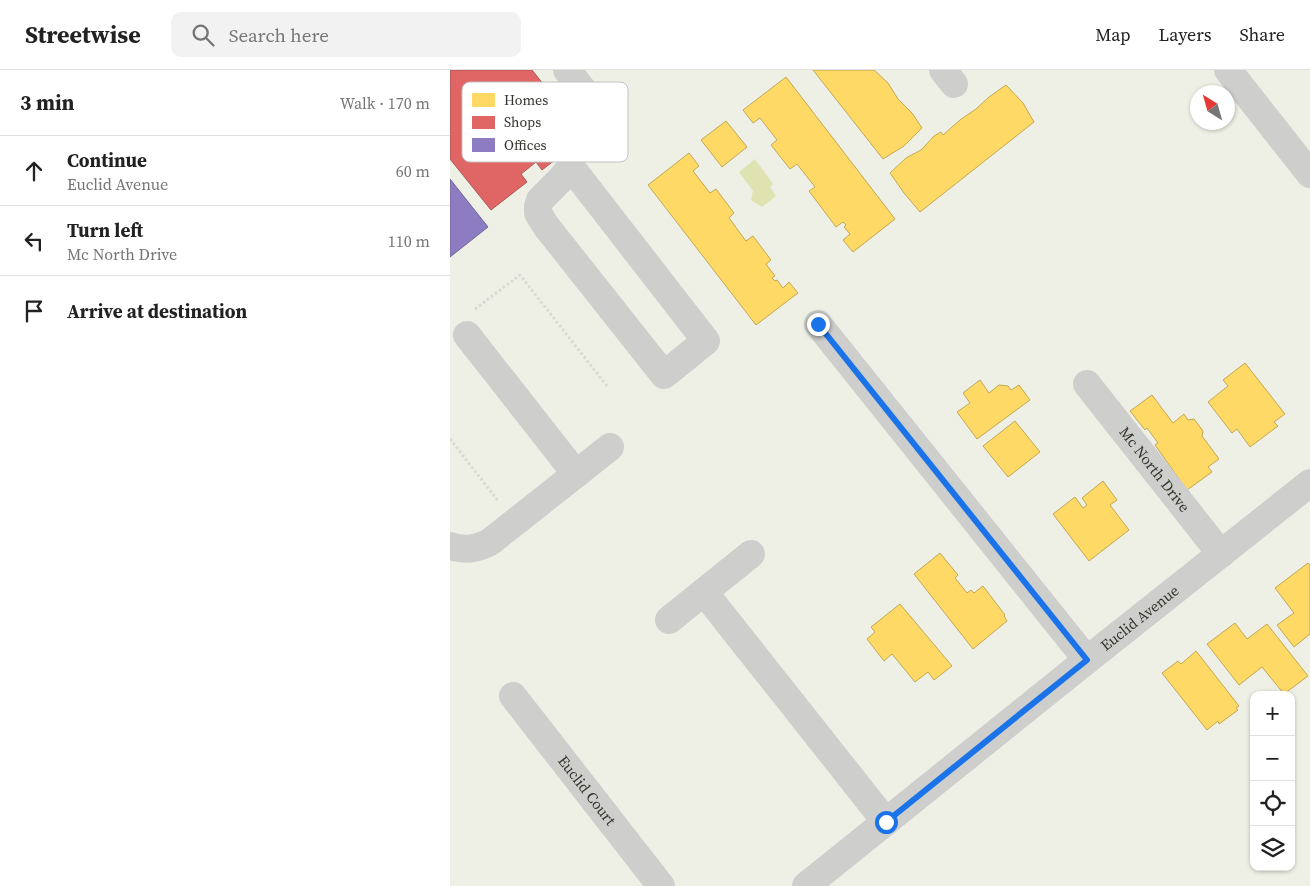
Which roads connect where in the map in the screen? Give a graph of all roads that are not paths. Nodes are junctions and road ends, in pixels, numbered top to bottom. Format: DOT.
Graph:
graph roads {
  1 [pos="567,70"];
  2 [pos="1228,70"];
  3 [pos="576,82"];
  4 [pos="571,162"];
  5 [pos="571,166"];
  6 [pos="1310,174"];
  7 [pos="470,323"];
  8 [pos="818,324"];
  9 [pos="1087,384"];
  10 [pos="610,447"];
  11 [pos="576,474"];
  12 [pos="1310,483"];
  13 [pos="450,546"];
  14 [pos="751,554"];
  15 [pos="1221,554"];
  16 [pos="704,592"];
  17 [pos="669,620"];
  18 [pos="1087,660"];
  19 [pos="514,696"];
  20 [pos="886,822"];
  21 [pos="661,886"];
  22 [pos="806,886"];
  1 -- 3 [label="street"];
  2 -- 6 [label="street"];
  4 -- 5 [label="street"];
  5 -- 5 [label="street"];
  7 -- 11 [label="street"];
  8 -- 18 [label="street"];
  9 -- 15 [label="street, Mc North Drive"];
  10 -- 11 [label="street"];
  11 -- 13 [label="street"];
  12 -- 15 [label="street, Euclid Avenue"];
  14 -- 16 [label="street"];
  15 -- 18 [label="street, Euclid Avenue"];
  16 -- 17 [label="street"];
  16 -- 20 [label="street"];
  18 -- 20 [label="street, Euclid Avenue"];
  19 -- 21 [label="street, Euclid Court"];
  20 -- 22 [label="street, Euclid Avenue"];
}
